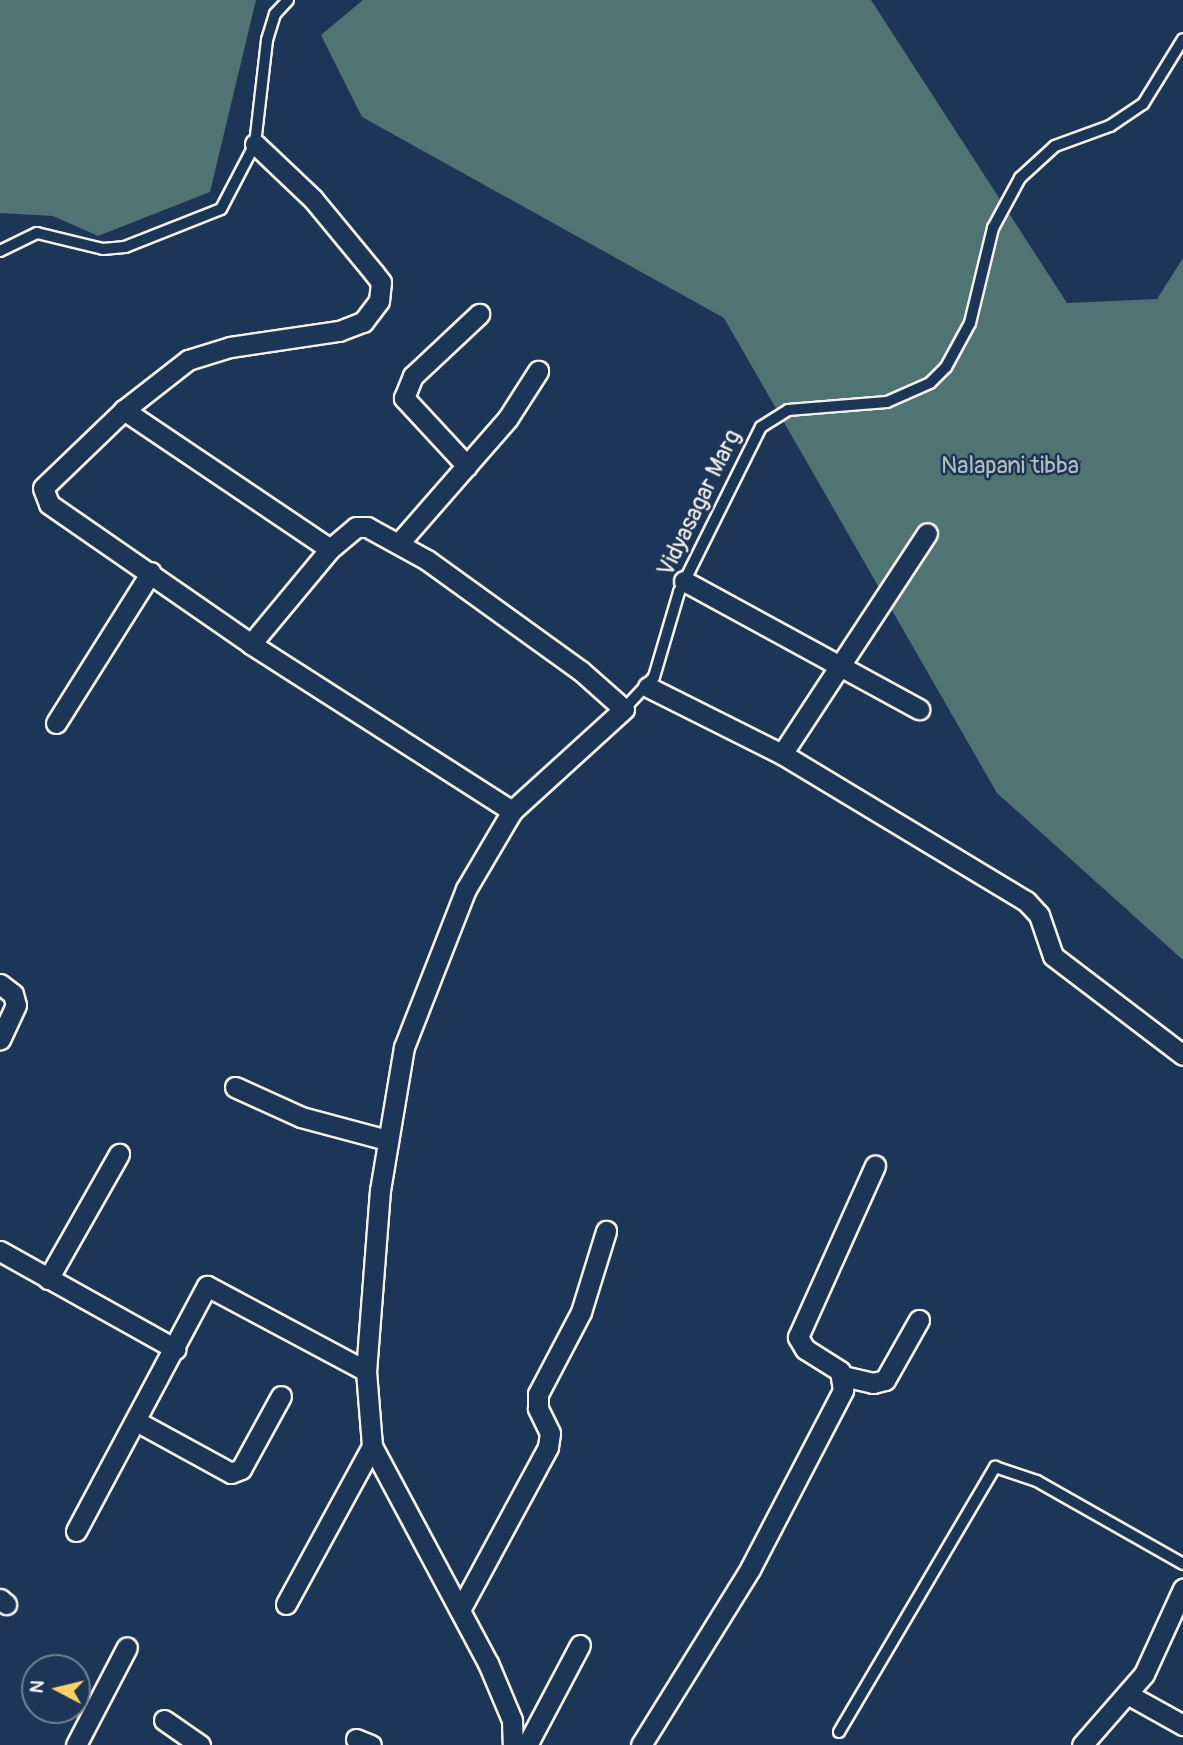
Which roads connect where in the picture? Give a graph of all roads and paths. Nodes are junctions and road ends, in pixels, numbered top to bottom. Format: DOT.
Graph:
graph roads {
  1 [pos="288,0"];
  2 [pos="1183,39"];
  3 [pos="255,145"];
  4 [pos="0,251"];
  5 [pos="479,314"];
  6 [pos="538,370"];
  7 [pos="124,410"];
  8 [pos="467,466"];
  9 [pos="927,533"];
  10 [pos="399,543"];
  11 [pos="330,549"];
  12 [pos="151,572"];
  13 [pos="684,581"];
  14 [pos="251,645"];
  15 [pos="839,666"];
  16 [pos="648,687"];
  17 [pos="624,709"];
  18 [pos="919,709"];
  19 [pos="56,723"];
  20 [pos="782,754"];
  21 [pos="512,811"];
  22 [pos="0,984"];
  23 [pos="0,1040"];
  24 [pos="1183,1055"];
  25 [pos="235,1087"];
  26 [pos="387,1140"];
  27 [pos="119,1154"];
  28 [pos="875,1166"];
  29 [pos="606,1231"];
  30 [pos="0,1251"];
  31 [pos="48,1279"];
  32 [pos="919,1320"];
  33 [pos="175,1349"];
  34 [pos="366,1371"];
  35 [pos="843,1376"];
  36 [pos="281,1396"];
  37 [pos="136,1421"];
  38 [pos="372,1446"];
  39 [pos="76,1531"];
  40 [pos="1183,1564"];
  41 [pos="1183,1590"];
  42 [pos="286,1604"];
  43 [pos="460,1610"];
  44 [pos="580,1645"];
  45 [pos="127,1647"];
  46 [pos="1129,1695"];
  47 [pos="164,1720"];
  48 [pos="1183,1725"];
  49 [pos="839,1732"];
  50 [pos="76,1745"];
  51 [pos="200,1745"];
  52 [pos="513,1745"];
  53 [pos="527,1745"];
  54 [pos="641,1745"];
  55 [pos="1082,1745"];
  1 -- 3 [label="lane"];
  2 -- 13 [label="lane, Vidyasagar Marg"];
  3 -- 4 [label="lane"];
  3 -- 7 [label="street"];
  5 -- 8 [label="street"];
  6 -- 8 [label="street"];
  7 -- 11 [label="street"];
  7 -- 12 [label="street"];
  8 -- 10 [label="street"];
  9 -- 15 [label="street"];
  10 -- 11 [label="street"];
  10 -- 17 [label="street"];
  11 -- 14 [label="street"];
  12 -- 14 [label="street"];
  12 -- 19 [label="street"];
  13 -- 15 [label="street"];
  13 -- 16 [label="lane, Vidyasagar Marg"];
  14 -- 21 [label="street"];
  15 -- 18 [label="street"];
  15 -- 20 [label="street"];
  16 -- 17 [label="lane, Vidyasagar Marg"];
  16 -- 20 [label="street"];
  17 -- 21 [label="street"];
  20 -- 24 [label="street"];
  21 -- 26 [label="street"];
  22 -- 23 [label="street"];
  25 -- 26 [label="street"];
  26 -- 34 [label="street"];
  27 -- 31 [label="street"];
  28 -- 35 [label="street"];
  29 -- 43 [label="street"];
  30 -- 31 [label="street"];
  31 -- 33 [label="street"];
  32 -- 35 [label="street"];
  33 -- 34 [label="street"];
  33 -- 37 [label="street"];
  34 -- 38 [label="street"];
  35 -- 54 [label="street"];
  36 -- 37 [label="street"];
  37 -- 39 [label="street"];
  38 -- 42 [label="street"];
  38 -- 43 [label="street"];
  40 -- 49 [label="lane"];
  41 -- 46 [label="street"];
  43 -- 52 [label="street"];
  44 -- 53 [label="street"];
  45 -- 50 [label="street"];
  46 -- 48 [label="street"];
  46 -- 55 [label="street"];
  47 -- 51 [label="street"];
}
